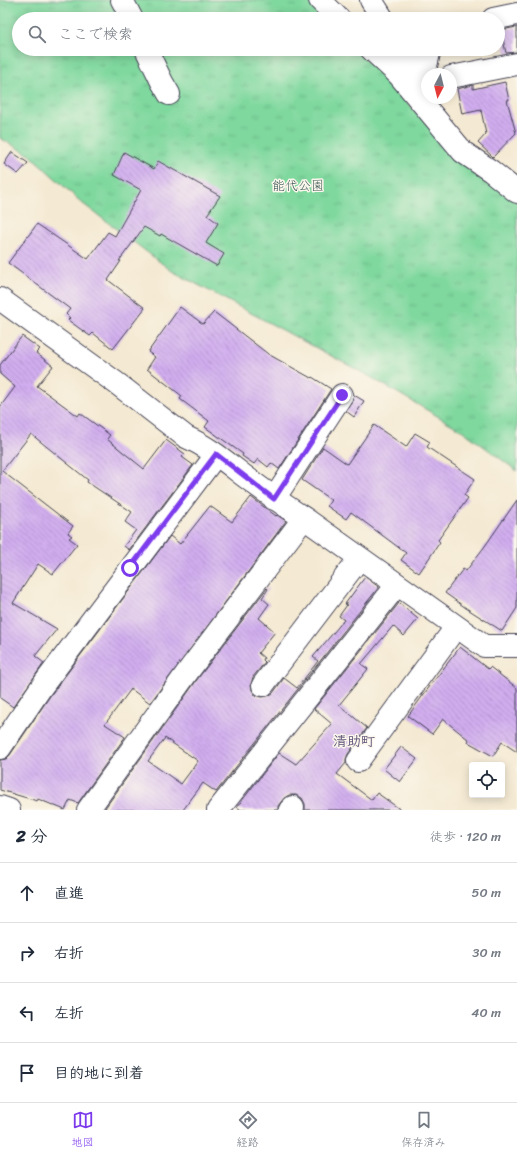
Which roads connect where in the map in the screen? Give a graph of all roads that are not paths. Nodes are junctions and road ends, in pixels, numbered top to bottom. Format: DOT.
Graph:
graph roads {
  1 [pos="122,0"];
  2 [pos="320,0"];
  3 [pos="371,0"];
  4 [pos="128,12"];
  5 [pos="332,12"];
  6 [pos="379,12"];
  7 [pos="517,14"];
  8 [pos="505,16"];
  9 [pos="149,56"];
  10 [pos="378,56"];
  11 [pos="406,56"];
  12 [pos="429,56"];
  13 [pos="517,64"];
  14 [pos="427,68"];
  15 [pos="399,76"];
  16 [pos="457,76"];
  17 [pos="421,78"];
  18 [pos="421,81"];
  19 [pos="169,94"];
  20 [pos="517,192"];
  21 [pos="0,299"];
  22 [pos="342,395"];
  23 [pos="216,454"];
  24 [pos="274,499"];
  25 [pos="304,518"];
  26 [pos="359,559"];
  27 [pos="397,585"];
  28 [pos="456,627"];
  29 [pos="517,646"];
  30 [pos="263,685"];
  31 [pos="0,748"];
  32 [pos="358,761"];
  33 [pos="0,807"];
  34 [pos="9,810"];
  35 [pos="88,810"];
  36 [pos="218,810"];
  1 -- 4 [label="street"];
  2 -- 5 [label="street"];
  3 -- 6 [label="street"];
  7 -- 8 [label="street"];
  9 -- 19 [label="street"];
  10 -- 15 [label="street"];
  11 -- 17 [label="street"];
  12 -- 14 [label="street"];
  13 -- 16 [label="street"];
  15 -- 18 [label="street"];
  15 -- 20 [label="street"];
  21 -- 23 [label="street"];
  22 -- 24 [label="street"];
  23 -- 24 [label="street"];
  23 -- 31 [label="street"];
  24 -- 25 [label="street"];
  25 -- 26 [label="street"];
  25 -- 35 [label="street"];
  26 -- 27 [label="street"];
  26 -- 30 [label="street"];
  27 -- 28 [label="street"];
  27 -- 36 [label="street"];
  28 -- 29 [label="street"];
  28 -- 32 [label="street"];
  33 -- 34 [label="street"];
}
